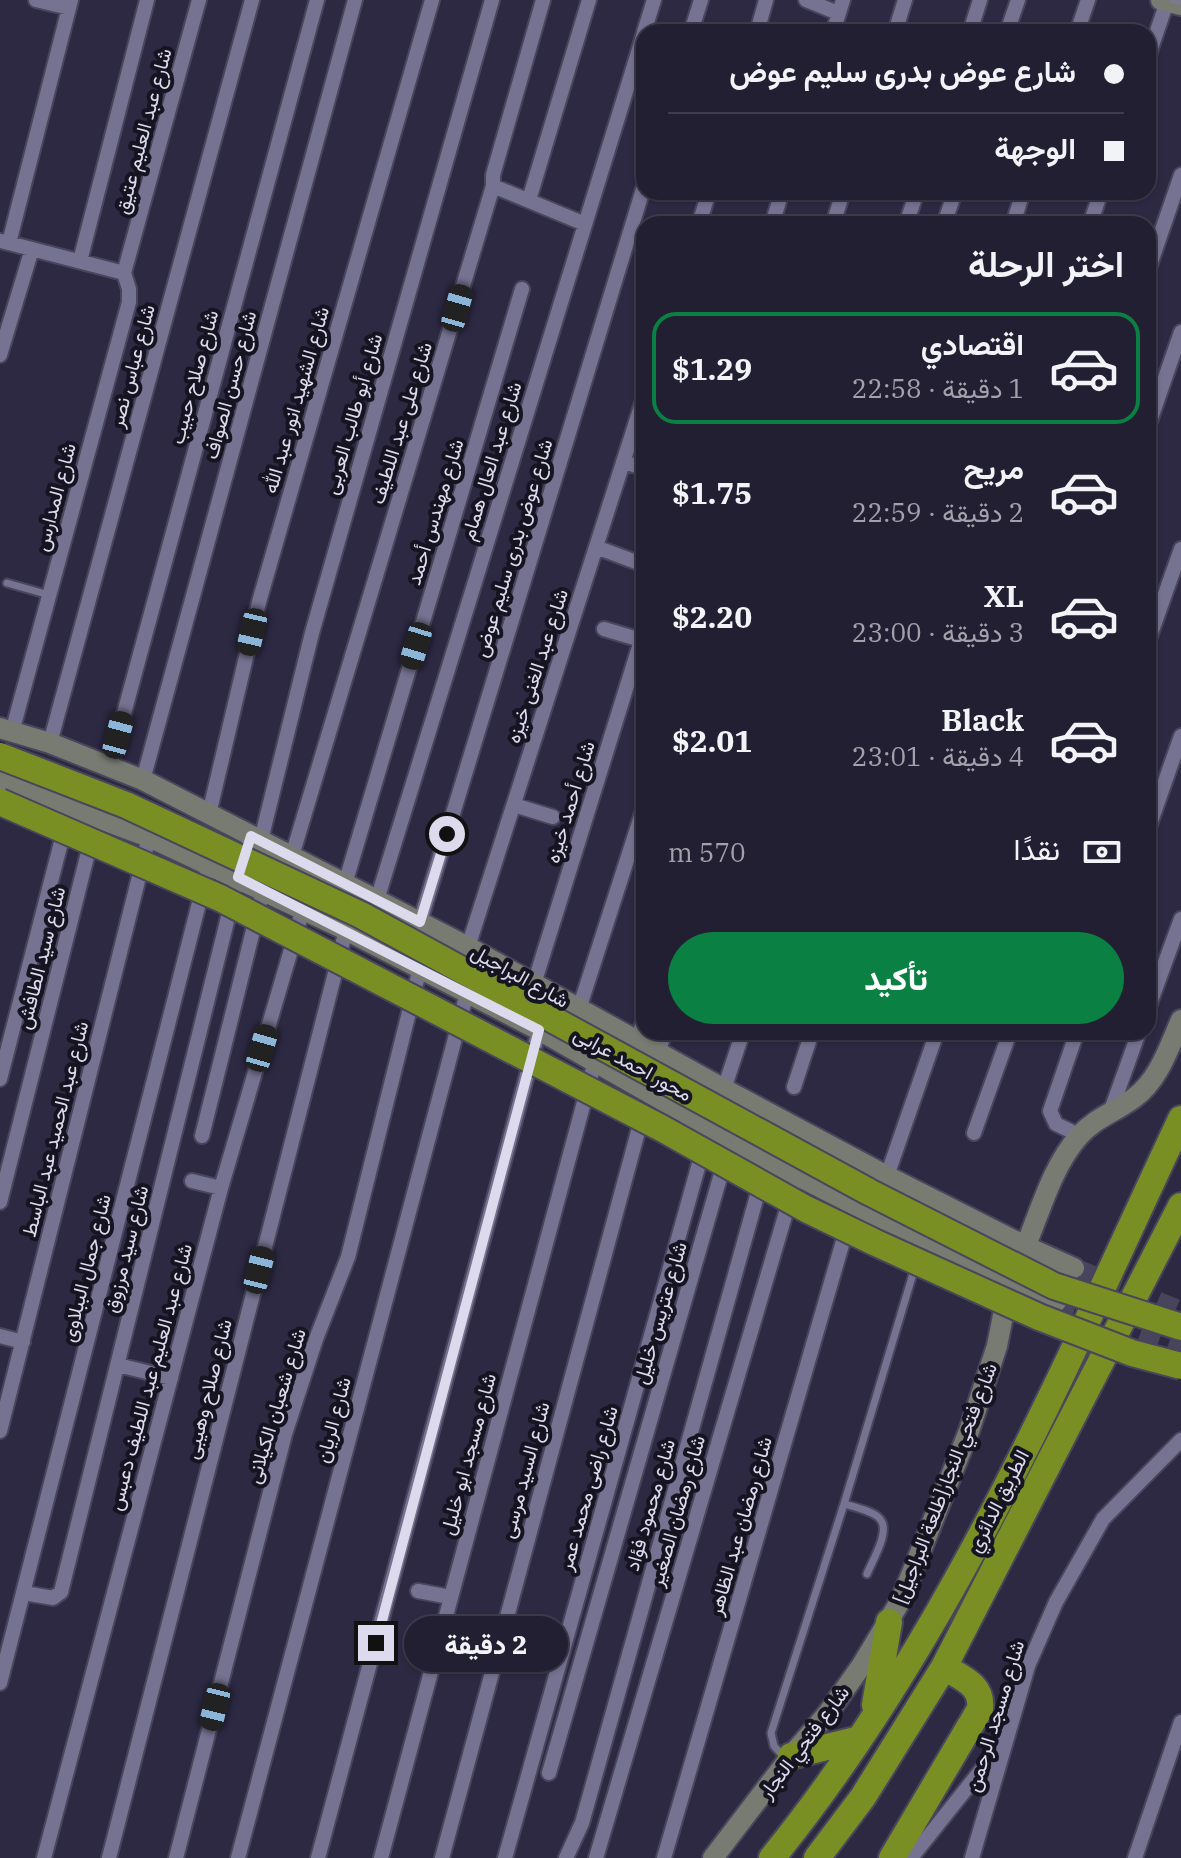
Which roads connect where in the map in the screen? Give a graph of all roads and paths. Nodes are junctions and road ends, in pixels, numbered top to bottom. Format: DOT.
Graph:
graph roads {
  1 [pos="36,0"];
  2 [pos="147,0"];
  3 [pos="199,0"];
  4 [pos="252,0"];
  5 [pos="317,0"];
  6 [pos="355,0"];
  7 [pos="432,0"];
  8 [pos="492,0"];
  9 [pos="543,0"];
  10 [pos="589,0"];
  11 [pos="654,0"];
  12 [pos="701,0"];
  13 [pos="766,0"];
  14 [pos="806,0"];
  15 [pos="905,0"];
  16 [pos="980,0"];
  17 [pos="1018,0"];
  18 [pos="1088,0"];
  19 [pos="1170,2"];
  20 [pos="70,4"];
  21 [pos="840,7"];
  22 [pos="646,24"];
  23 [pos="694,24"];
  24 [pos="759,24"];
  25 [pos="898,24"];
  26 [pos="972,24"];
  27 [pos="1010,24"];
  28 [pos="1080,24"];
  29 [pos="1156,37"];
  30 [pos="636,58"];
  31 [pos="1181,175"];
  32 [pos="493,186"];
  33 [pos="529,200"];
  34 [pos="640,200"];
  35 [pos="585,224"];
  36 [pos="4,242"];
  37 [pos="1156,248"];
  38 [pos="32,249"];
  39 [pos="80,261"];
  40 [pos="124,273"];
  41 [pos="522,289"];
  42 [pos="1181,332"];
  43 [pos="0,355"];
  44 [pos="1156,404"];
  45 [pos="636,422"];
  46 [pos="623,462"];
  47 [pos="636,466"];
  48 [pos="596,547"];
  49 [pos="1181,549"];
  50 [pos="636,562"];
  51 [pos="7,583"];
  52 [pos="49,595"];
  53 [pos="1156,619"];
  54 [pos="604,629"];
  55 [pos="636,635"];
  56 [pos="636,658"];
  57 [pos="6,730"];
  58 [pos="1181,736"];
  59 [pos="50,743"];
  60 [pos="0,756"];
  61 [pos="85,757"];
  62 [pos="110,765"];
  63 [pos="143,780"];
  64 [pos="1,792"];
  65 [pos="514,805"];
  66 [pos="1156,807"];
  67 [pos="70,809"];
  68 [pos="209,814"];
  69 [pos="97,817"];
  70 [pos="553,817"];
  71 [pos="636,832"];
  72 [pos="149,837"];
  73 [pos="256,838"];
  74 [pos="292,856"];
  75 [pos="209,864"];
  76 [pos="238,877"];
  77 [pos="345,884"];
  78 [pos="263,890"];
  79 [pos="377,900"];
  80 [pos="303,909"];
  81 [pos="1181,919"];
  82 [pos="420,922"];
  83 [pos="346,930"];
  84 [pos="468,947"];
  85 [pos="420,968"];
  86 [pos="534,984"];
  87 [pos="1156,987"];
  88 [pos="467,993"];
  89 [pos="579,1009"];
  90 [pos="1181,1020"];
  91 [pos="539,1030"];
  92 [pos="662,1040"];
  93 [pos="740,1040"];
  94 [pos="809,1040"];
  95 [pos="934,1040"];
  96 [pos="1007,1040"];
  97 [pos="1074,1040"];
  98 [pos="1136,1040"];
  99 [pos="637,1041"];
  100 [pos="658,1053"];
  101 [pos="595,1061"];
  102 [pos="0,1079"];
  103 [pos="794,1087"];
  104 [pos="724,1089"];
  105 [pos="648,1093"];
  106 [pos="1111,1110"];
  107 [pos="1181,1119"];
  108 [pos="709,1128"];
  109 [pos="974,1133"];
  110 [pos="1079,1135"];
  111 [pos="202,1136"];
  112 [pos="730,1140"];
  113 [pos="767,1160"];
  114 [pos="797,1175"];
  115 [pos="887,1176"];
  116 [pos="192,1181"];
  117 [pos="221,1188"];
  118 [pos="0,1202"];
  119 [pos="854,1205"];
  120 [pos="1181,1206"];
  121 [pos="923,1240"];
  122 [pos="1025,1246"];
  123 [pos="1074,1268"];
  124 [pos="1010,1281"];
  125 [pos="1056,1302"];
  126 [pos="1181,1327"];
  127 [pos="0,1336"];
  128 [pos="23,1342"];
  129 [pos="118,1365"];
  130 [pos="1181,1366"];
  131 [pos="171,1378"];
  132 [pos="0,1431"];
  133 [pos="1181,1440"];
  134 [pos="844,1504"];
  135 [pos="867,1574"];
  136 [pos="418,1591"];
  137 [pos="24,1593"];
  138 [pos="450,1597"];
  139 [pos="889,1622"];
  140 [pos="944,1667"];
  141 [pos="0,1683"];
  142 [pos="1181,1722"];
  143 [pos="865,1729"];
  144 [pos="1007,1737"];
  145 [pos="789,1758"];
  146 [pos="549,1773"];
  147 [pos="44,1858"];
  148 [pos="109,1858"];
  149 [pos="176,1858"];
  150 [pos="238,1858"];
  151 [pos="318,1858"];
  152 [pos="381,1858"];
  153 [pos="442,1858"];
  154 [pos="505,1858"];
  155 [pos="566,1858"];
  156 [pos="596,1858"];
  157 [pos="664,1858"];
  158 [pos="713,1858"];
  159 [pos="772,1858"];
  160 [pos="817,1858"];
  161 [pos="892,1858"];
  162 [pos="911,1858"];
  163 [pos="972,1858"];
  164 [pos="1135,1858"];
  1 -- 20 [label="street"];
  2 -- 39 [label="street"];
  3 -- 40 [label="street, شارع عبد العليم عتيق"];
  4 -- 59 [label="street, شارع عباس نصر"];
  5 -- 62 [label="street, شارع صلاح حبيب"];
  6 -- 63 [label="street, شارع حسن الصواف"];
  7 -- 68 [label="street, شارع الشهيد انور عبد الله"];
  8 -- 73 [label="street, شارع أبو طالب العربى"];
  9 -- 32 [label="street, شارع على عبد اللطيف"];
  10 -- 33 [label="street"];
  11 -- 22 [label="street, شارع عبد العال همام"];
  12 -- 23 [label="street"];
  13 -- 24 [label="street"];
  14 -- 21 [label="street"];
  15 -- 25 [label="street"];
  16 -- 26 [label="street"];
  17 -- 27 [label="street"];
  18 -- 28 [label="street"];
  19 -- 29 [label="street"];
  20 -- 36 [label="street"];
  30 -- 35 [label="street, شارع عبد العال همام"];
  31 -- 37 [label="street"];
  32 -- 33 [label="street"];
  32 -- 74 [label="street, شارع على عبد اللطيف"];
  33 -- 35 [label="street"];
  34 -- 82 [label="street, شارع عوض بدرى سليم عوض"];
  35 -- 79 [label="street, شارع عبد العال همام"];
  36 -- 38 [label="street"];
  38 -- 39 [label="street"];
  38 -- 43 [label="street"];
  39 -- 40 [label="street"];
  40 -- 52 [label="street, شارع المدارس"];
  41 -- 77 [label="street, شارع مهندس أحمد"];
  42 -- 44 [label="street"];
  45 -- 46 [label="street, شارع عبد الغنى خيزه"];
  46 -- 47 [label="street"];
  46 -- 48 [label="street, شارع عبد الغنى خيزه"];
  48 -- 50 [label="street"];
  48 -- 65 [label="street, شارع عبد الغنى خيزه"];
  49 -- 53 [label="street"];
  51 -- 52 [label="lane"];
  52 -- 57 [label="street, شارع المدارس"];
  54 -- 55 [label="street"];
  56 -- 86 [label="street, شارع أحمد خيزه"];
  57 -- 59 [label="street, شارع البراجيل"];
  58 -- 66 [label="street"];
  59 -- 61 [label="street, شارع البراجيل"];
  60 -- 126 [label="highway, محور احمد عرابى, bridge"];
  61 -- 62 [label="street, شارع البراجيل"];
  61 -- 67 [label="street"];
  62 -- 63 [label="street, شارع البراجيل"];
  63 -- 68 [label="street, شارع البراجيل"];
  64 -- 67 [label="street, شارع البراجيل"];
  64 -- 130 [label="highway, bridge"];
  65 -- 70 [label="street"];
  65 -- 84 [label="street, شارع عبد الغنى خيزه"];
  67 -- 69 [label="street, شارع البراجيل"];
  67 -- 102 [label="street"];
  68 -- 73 [label="street, شارع البراجيل"];
  69 -- 72 [label="street, شارع البراجيل"];
  69 -- 118 [label="street, شارع سيد الطافش"];
  71 -- 89 [label="street"];
  72 -- 75 [label="street, شارع البراجيل"];
  72 -- 128 [label="street, شارع عبد الحميد عبد الباسط"];
  73 -- 74 [label="street, شارع البراجيل"];
  73 -- 76 [label="street, شارع أبو طالب العربى"];
  74 -- 77 [label="street, شارع البراجيل"];
  75 -- 76 [label="street, شارع البراجيل"];
  75 -- 137 [label="street, شارع جمال الببلاوى"];
  76 -- 78 [label="street, شارع البراجيل"];
  76 -- 129 [label="street, شارع سيد مرزوق"];
  77 -- 79 [label="street, شارع البراجيل"];
  78 -- 80 [label="street, شارع البراجيل"];
  78 -- 111 [label="street"];
  79 -- 82 [label="street, شارع البراجيل"];
  80 -- 83 [label="street, شارع البراجيل"];
  80 -- 117 [label="street, شارع عبد العليم عبد اللطيف دعبس"];
  81 -- 87 [label="street"];
  82 -- 84 [label="street, شارع البراجيل"];
  83 -- 85 [label="street, شارع البراجيل"];
  83 -- 148 [label="street, شارع صلاح وهيبى"];
  84 -- 86 [label="street, شارع البراجيل"];
  85 -- 88 [label="street, شارع البراجيل"];
  85 -- 149 [label="street, شارع شعبان الكيلانى"];
  86 -- 89 [label="street, شارع البراجيل"];
  88 -- 91 [label="street, شارع البراجيل"];
  88 -- 150 [label="street, شارع الريان"];
  89 -- 99 [label="street, شارع البراجيل"];
  90 -- 106 [label="street, شارع فتحي النجار[طلعة البراجيل]"];
  91 -- 101 [label="street, شارع البراجيل"];
  91 -- 151 [label="street"];
  92 -- 100 [label="street"];
  93 -- 104 [label="street"];
  94 -- 103 [label="street"];
  95 -- 115 [label="street"];
  96 -- 109 [label="street"];
  97 -- 110 [label="street"];
  98 -- 106 [label="street"];
  99 -- 100 [label="street, شارع البراجيل"];
  100 -- 104 [label="street, شارع البراجيل"];
  101 -- 105 [label="street, شارع البراجيل"];
  101 -- 138 [label="street, شارع مسجد ابو خليل"];
  104 -- 115 [label="street, شارع البراجيل"];
  105 -- 108 [label="street, شارع البراجيل"];
  105 -- 153 [label="street, شارع السيد مرسى"];
  106 -- 110 [label="street, شارع فتحي النجار[طلعة البراجيل]"];
  107 -- 143 [label="highway, الطريق الدائري"];
  108 -- 112 [label="street, شارع البراجيل"];
  108 -- 154 [label="street, شارع راضى محمد عمر"];
  110 -- 122 [label="street, شارع فتحي النجار[طلعة البراجيل]"];
  112 -- 113 [label="street, شارع البراجيل"];
  112 -- 146 [label="street, شارع عتريس خليل"];
  113 -- 114 [label="street, شارع البراجيل"];
  113 -- 155 [label="street, شارع محمود فؤاد"];
  114 -- 119 [label="street, شارع البراجيل"];
  114 -- 156 [label="street, شارع رمضان الصغير"];
  115 -- 122 [label="street, شارع البراجيل"];
  116 -- 117 [label="street"];
  117 -- 131 [label="street, شارع عبد العليم عبد اللطيف دعبس"];
  119 -- 121 [label="street, شارع البراجيل"];
  119 -- 157 [label="street, شارع رمضان عبد الظاهر"];
  120 -- 140 [label="highway, الطريق الدائري"];
  121 -- 124 [label="street, شارع البراجيل"];
  121 -- 134 [label="lane"];
  122 -- 123 [label="street, شارع البراجيل"];
  122 -- 124 [label="street, شارع فتحي النجار[طلعة البراجيل]"];
  124 -- 125 [label="street, شارع البراجيل"];
  124 -- 139 [label="street, شارع فتحي النجار[طلعة البراجيل]"];
  127 -- 128 [label="street"];
  128 -- 132 [label="street, شارع عبد الحميد عبد الباسط"];
  129 -- 131 [label="street"];
  129 -- 137 [label="street, شارع سيد مرزوق"];
  131 -- 147 [label="street, شارع عبد العليم عبد اللطيف دعبس"];
  133 -- 144 [label="street, شارع مسجد الرحمن"];
  134 -- 135 [label="lane"];
  134 -- 145 [label="lane"];
  136 -- 138 [label="street"];
  137 -- 141 [label="street, شارع جمال الببلاوى"];
  138 -- 152 [label="street, شارع مسجد ابو خليل"];
  139 -- 143 [label="highway"];
  139 -- 145 [label="street, شارع فتحي النجار"];
  140 -- 160 [label="highway, الطريق الدائري"];
  140 -- 161 [label="highway"];
  142 -- 164 [label="street"];
  143 -- 145 [label="highway"];
  143 -- 159 [label="highway, الطريق الدائري"];
  144 -- 162 [label="street"];
  144 -- 163 [label="street, شارع مسجد الرحمن"];
  145 -- 158 [label="street, شارع فتحي النجار"];
}
